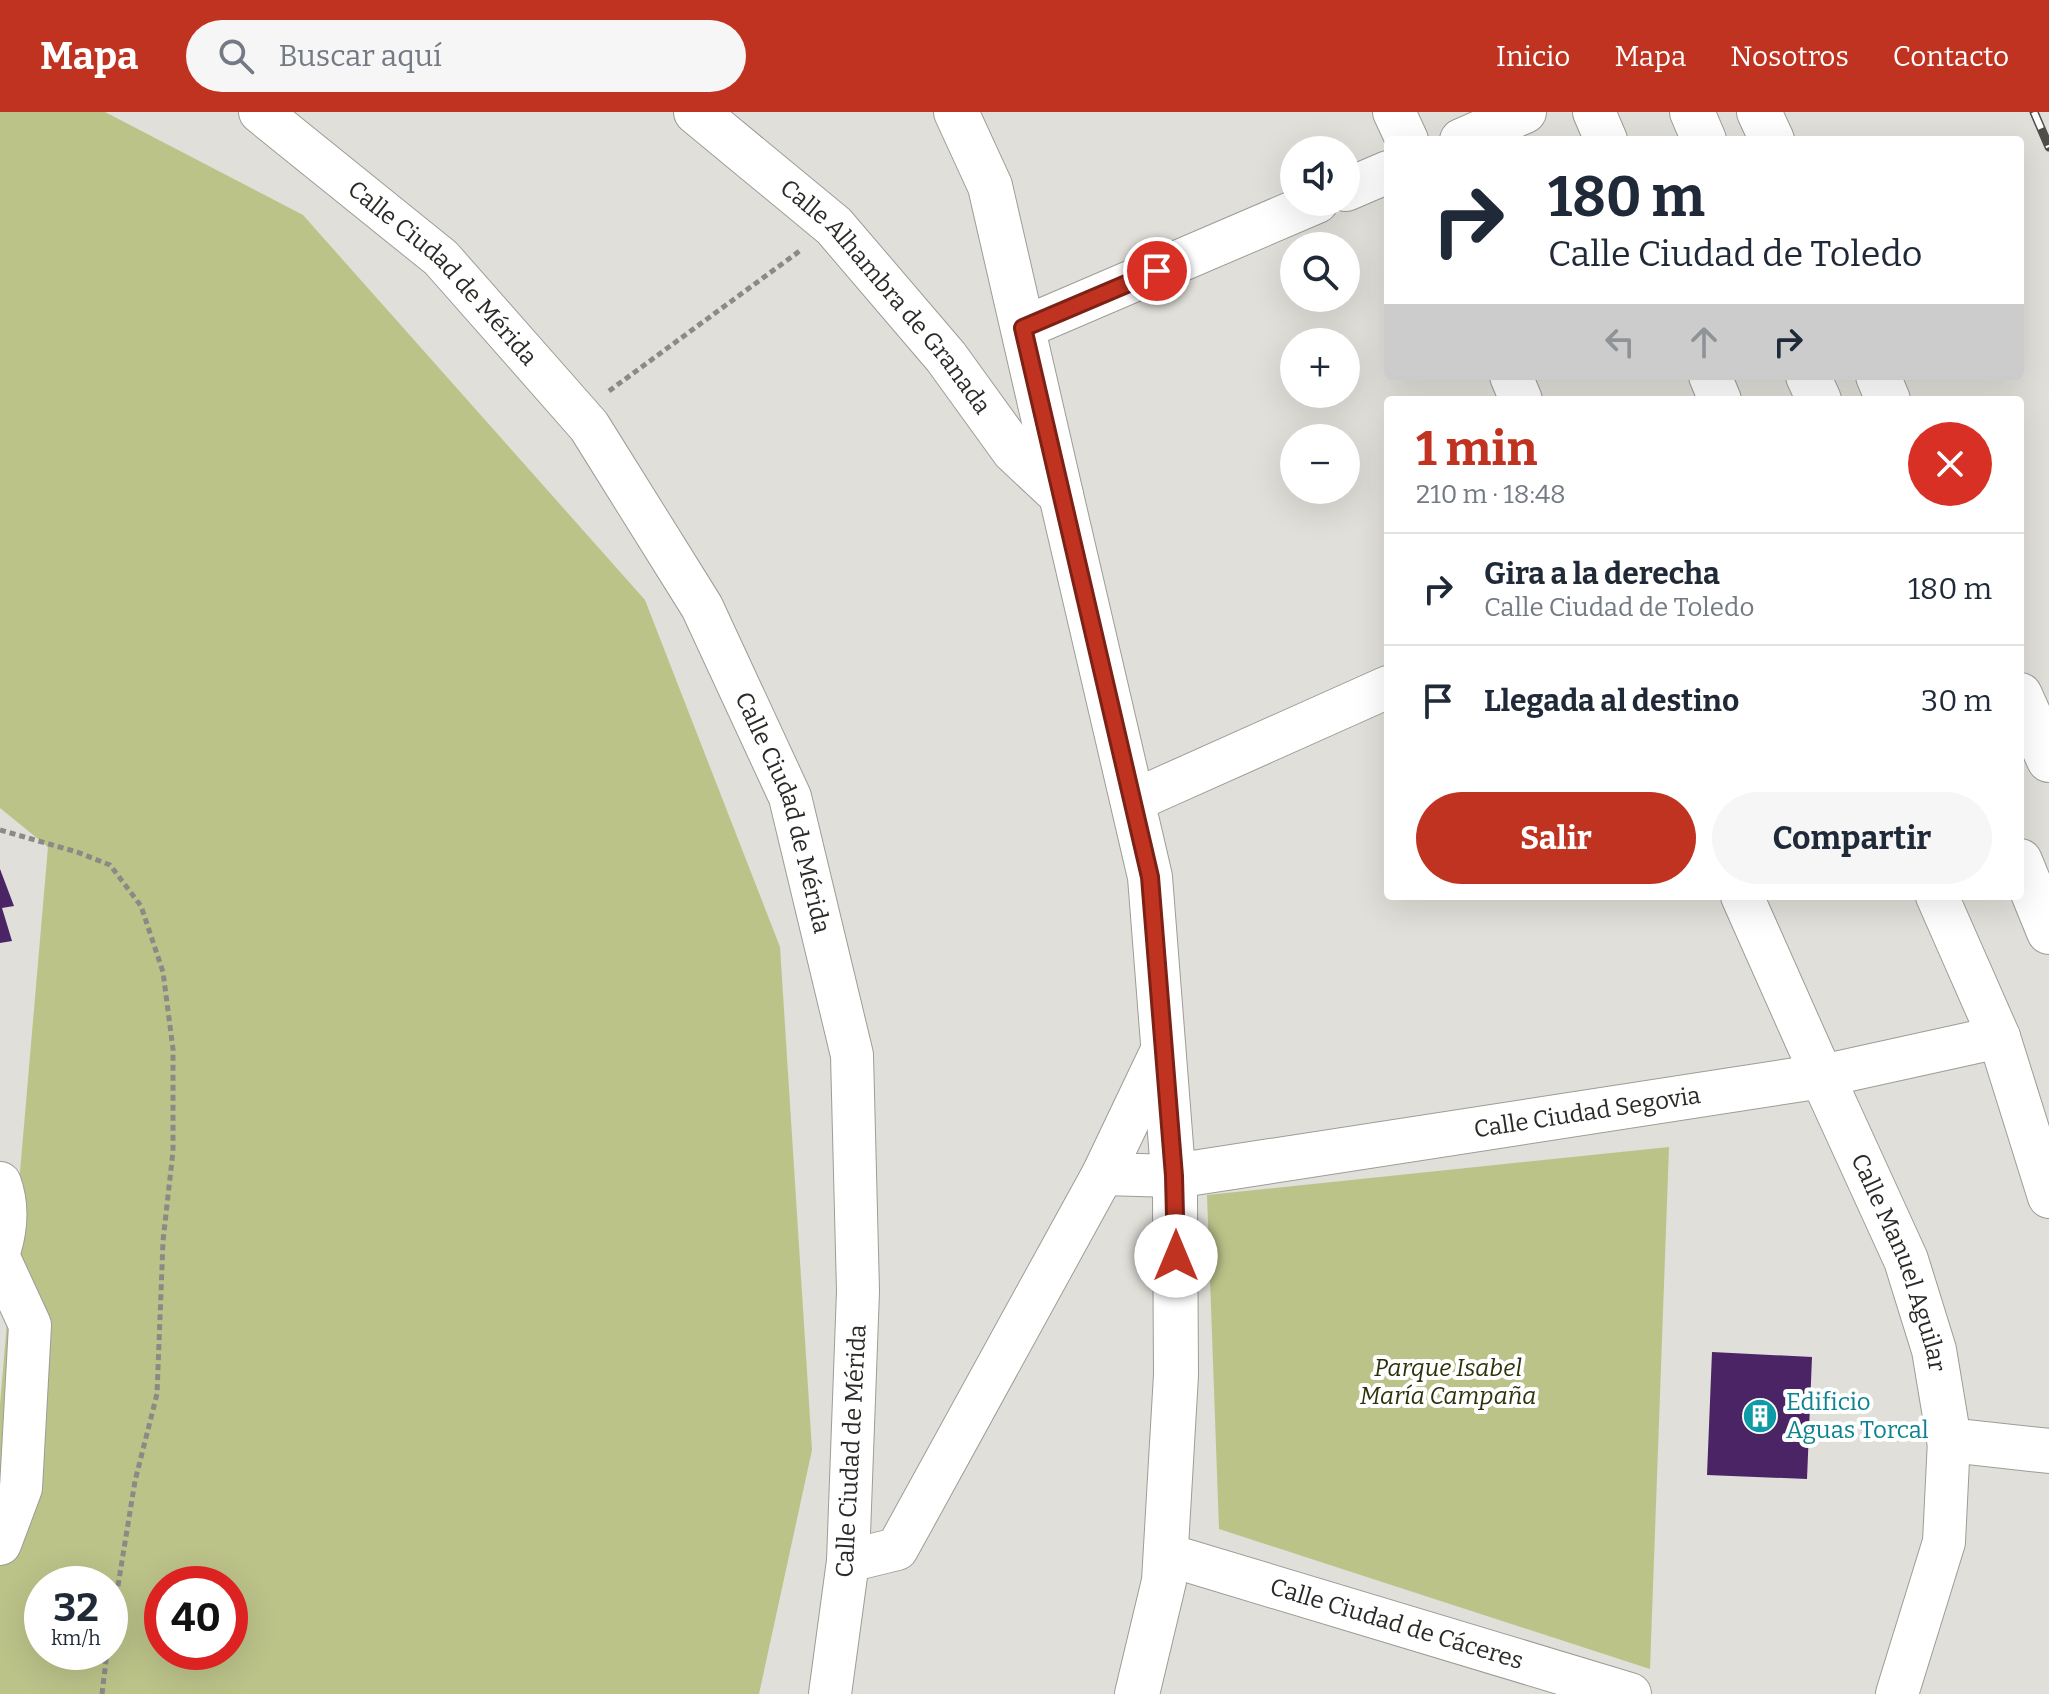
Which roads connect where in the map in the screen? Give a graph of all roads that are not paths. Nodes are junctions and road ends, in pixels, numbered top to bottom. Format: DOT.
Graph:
graph roads {
  1 [pos="260,112"];
  2 [pos="696,112"];
  3 [pos="956,112"];
  4 [pos="974,112"];
  5 [pos="1394,112"];
  6 [pos="1525,112"];
  7 [pos="1594,112"];
  8 [pos="1692,112"];
  9 [pos="1759,112"];
  10 [pos="1405,136"];
  11 [pos="1470,136"];
  12 [pos="1604,136"];
  13 [pos="1702,136"];
  14 [pos="1770,136"];
  15 [pos="1384,174"];
  16 [pos="1360,184"];
  17 [pos="990,186"];
  18 [pos="1284,216"];
  19 [pos="1023,328"];
  20 [pos="1061,495"];
  21 [pos="1384,689"];
  22 [pos="2024,704"];
  23 [pos="2049,760"];
  24 [pos="1133,801"];
  25 [pos="2024,871"];
  26 [pos="1744,900"];
  27 [pos="1939,900"];
  28 [pos="2049,932"];
  29 [pos="1999,1037"];
  30 [pos="1164,1046"];
  31 [pos="1822,1076"];
  32 [pos="1103,1174"];
  33 [pos="1174,1176"];
  34 [pos="0,1183"];
  35 [pos="2049,1197"];
  36 [pos="0,1249"];
  37 [pos="0,1260"];
  38 [pos="1949,1440"];
  39 [pos="2049,1451"];
  40 [pos="0,1544"];
  41 [pos="1165,1554"];
  42 [pos="848,1561"];
  43 [pos="830,1694"];
  44 [pos="1137,1694"];
  45 [pos="1630,1694"];
  46 [pos="1897,1694"];
  1 -- 42 [label="street, Calle Ciudad de Mérida"];
  2 -- 20 [label="street, Calle Alhambra de Granada"];
  3 -- 17 [label="street"];
  4 -- 17 [label="street"];
  5 -- 10 [label="street"];
  6 -- 11 [label="street"];
  7 -- 12 [label="street"];
  8 -- 13 [label="street"];
  9 -- 14 [label="street"];
  15 -- 16 [label="street"];
  17 -- 19 [label="street"];
  18 -- 19 [label="street"];
  19 -- 20 [label="street"];
  20 -- 24 [label="street"];
  21 -- 24 [label="street"];
  22 -- 23 [label="street"];
  24 -- 30 [label="street"];
  25 -- 28 [label="street"];
  26 -- 31 [label="street, Calle Manuel Aguilar"];
  27 -- 29 [label="street"];
  29 -- 31 [label="street, Calle Ciudad Segovia"];
  29 -- 35 [label="street"];
  30 -- 32 [label="street"];
  30 -- 33 [label="street"];
  31 -- 33 [label="street, Calle Ciudad Segovia"];
  31 -- 38 [label="street, Calle Manuel Aguilar"];
  32 -- 33 [label="street"];
  32 -- 42 [label="street"];
  33 -- 41 [label="street"];
  34 -- 36 [label="street"];
  37 -- 40 [label="street"];
  38 -- 39 [label="street"];
  38 -- 46 [label="street, Calle Manuel Aguilar"];
  41 -- 44 [label="street"];
  41 -- 45 [label="street, Calle Ciudad de Cáceres"];
  42 -- 43 [label="street, Calle Ciudad de Mérida"];
}
